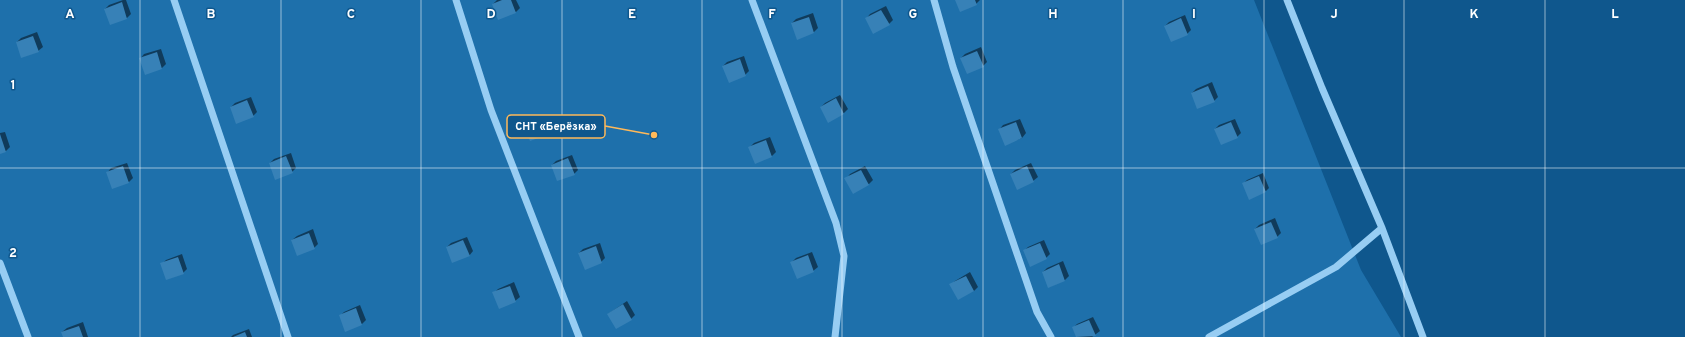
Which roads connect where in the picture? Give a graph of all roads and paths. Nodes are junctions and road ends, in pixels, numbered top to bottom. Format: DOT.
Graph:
graph roads {
  1 [pos="174,0"];
  2 [pos="456,0"];
  3 [pos="752,0"];
  4 [pos="934,0"];
  5 [pos="1287,0"];
  6 [pos="1382,228"];
  7 [pos="0,263"];
  8 [pos="28,337"];
  9 [pos="288,337"];
  10 [pos="579,337"];
  11 [pos="835,337"];
  12 [pos="1051,337"];
  13 [pos="1209,337"];
  14 [pos="1423,337"];
  1 -- 9 [label="lane"];
  2 -- 10 [label="lane"];
  3 -- 11 [label="lane"];
  4 -- 12 [label="lane"];
  5 -- 6 [label="lane"];
  6 -- 13 [label="lane"];
  6 -- 14 [label="lane"];
  7 -- 8 [label="lane"];
}
